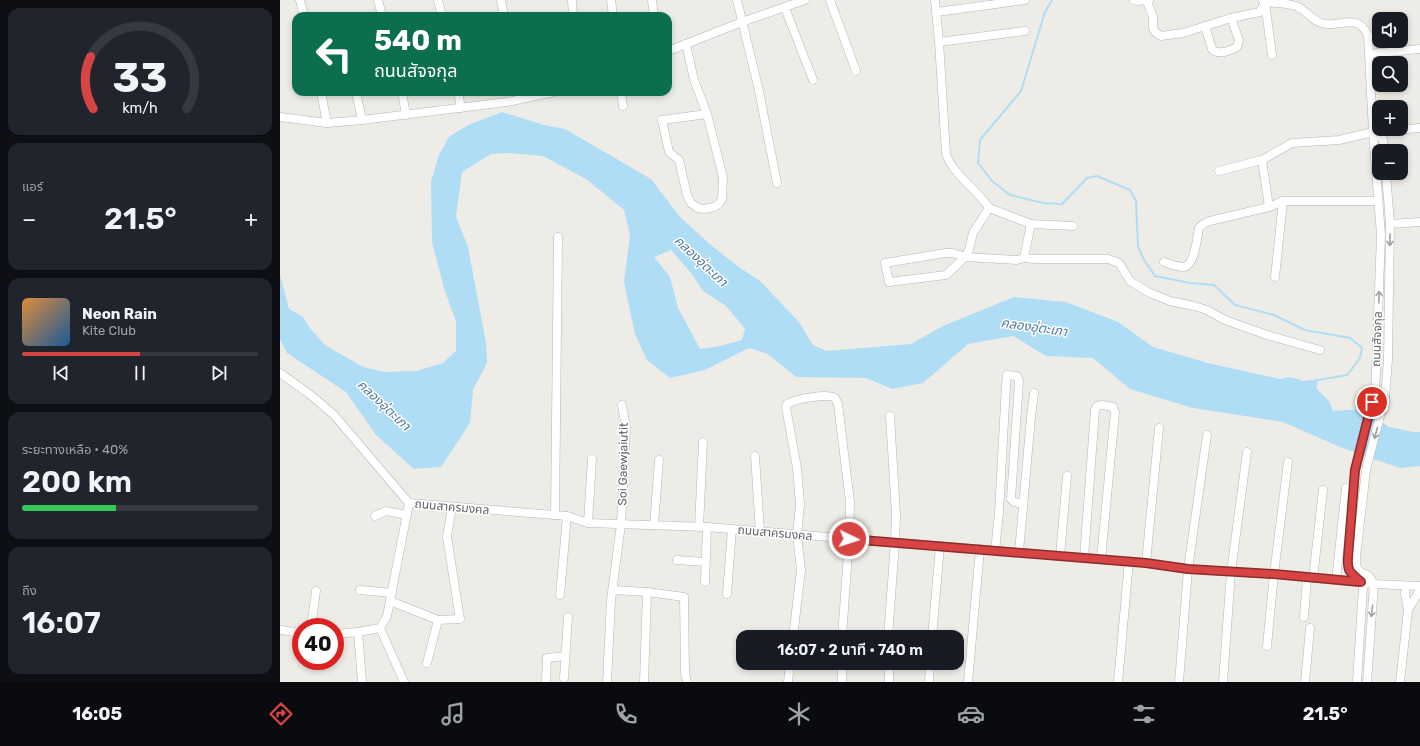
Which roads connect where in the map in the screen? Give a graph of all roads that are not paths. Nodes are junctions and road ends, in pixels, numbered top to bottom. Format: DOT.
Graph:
graph roads {
  1 [pos="300,0"];
  2 [pos="378,0"];
  3 [pos="438,0"];
  4 [pos="501,0"];
  5 [pos="572,0"];
  6 [pos="611,0"];
  7 [pos="652,0"];
  8 [pos="737,0"];
  9 [pos="805,0"];
  10 [pos="830,0"];
  11 [pos="935,0"];
  12 [pos="1025,0"];
  13 [pos="1134,0"];
  14 [pos="1147,0"];
  15 [pos="1264,1"];
  16 [pos="785,8"];
  17 [pos="303,12"];
  18 [pos="381,12"];
  19 [pos="441,12"];
  20 [pos="503,12"];
  21 [pos="573,12"];
  22 [pos="612,12"];
  23 [pos="654,12"];
  24 [pos="937,12"];
  25 [pos="1231,18"];
  26 [pos="742,22"];
  27 [pos="1205,26"];
  28 [pos="1025,31"];
  29 [pos="939,42"];
  30 [pos="686,44"];
  31 [pos="672,49"];
  32 [pos="1420,49"];
  33 [pos="1370,54"];
  34 [pos="1272,55"];
  35 [pos="856,71"];
  36 [pos="813,80"];
  37 [pos="322,96"];
  38 [pos="357,96"];
  39 [pos="403,96"];
  40 [pos="459,96"];
  41 [pos="517,96"];
  42 [pos="622,96"];
  43 [pos="623,106"];
  44 [pos="1372,106"];
  45 [pos="461,108"];
  46 [pos="707,114"];
  47 [pos="406,115"];
  48 [pos="280,116"];
  49 [pos="362,120"];
  50 [pos="327,123"];
  51 [pos="1420,128"];
  52 [pos="1408,129"];
  53 [pos="1372,132"];
  54 [pos="1373,136"];
  55 [pos="1379,136"];
  56 [pos="1383,144"];
  57 [pos="1262,160"];
  58 [pos="1219,171"];
  59 [pos="1387,180"];
  60 [pos="777,183"];
  61 [pos="1283,201"];
  62 [pos="1378,201"];
  63 [pos="1269,207"];
  64 [pos="989,208"];
  65 [pos="1420,222"];
  66 [pos="1031,224"];
  67 [pos="1390,224"];
  68 [pos="1073,226"];
  69 [pos="558,237"];
  70 [pos="965,257"];
  71 [pos="1024,258"];
  72 [pos="1164,262"];
  73 [pos="1275,277"];
  74 [pos="1320,350"];
  75 [pos="280,373"];
  76 [pos="1034,393"];
  77 [pos="622,405"];
  78 [pos="890,416"];
  79 [pos="1159,428"];
  80 [pos="1207,435"];
  81 [pos="703,442"];
  82 [pos="1247,452"];
  83 [pos="755,456"];
  84 [pos="592,459"];
  85 [pos="659,460"];
  86 [pos="1288,462"];
  87 [pos="1067,476"];
  88 [pos="1346,488"];
  89 [pos="1323,490"];
  90 [pos="409,503"];
  91 [pos="1023,504"];
  92 [pos="452,507"];
  93 [pos="407,515"];
  94 [pos="555,515"];
  95 [pos="375,516"];
  96 [pos="567,516"];
  97 [pos="588,523"];
  98 [pos="621,524"];
  99 [pos="654,524"];
  100 [pos="703,527"];
  101 [pos="732,529"];
  102 [pos="760,532"];
  103 [pos="798,535"];
  104 [pos="849,539"];
  105 [pos="895,542"];
  106 [pos="940,546"];
  107 [pos="980,549"];
  108 [pos="995,550"];
  109 [pos="1019,552"];
  110 [pos="1060,556"];
  111 [pos="1084,558"];
  112 [pos="677,560"];
  113 [pos="1101,560"];
  114 [pos="1129,561"];
  115 [pos="705,562"];
  116 [pos="1146,563"];
  117 [pos="1188,569"];
  118 [pos="1231,572"];
  119 [pos="1274,574"];
  120 [pos="1310,578"];
  121 [pos="1336,580"];
  122 [pos="705,582"];
  123 [pos="1361,582"];
  124 [pos="1374,584"];
  125 [pos="1406,586"];
  126 [pos="1420,586"];
  127 [pos="360,590"];
  128 [pos="613,590"];
  129 [pos="1420,590"];
  130 [pos="316,591"];
  131 [pos="647,592"];
  132 [pos="727,594"];
  133 [pos="560,595"];
  134 [pos="391,597"];
  135 [pos="1408,610"];
  136 [pos="568,617"];
  137 [pos="1304,617"];
  138 [pos="312,618"];
  139 [pos="438,620"];
  140 [pos="380,628"];
  141 [pos="1310,628"];
  142 [pos="280,630"];
  143 [pos="794,630"];
  144 [pos="842,630"];
  145 [pos="889,630"];
  146 [pos="933,630"];
  147 [pos="292,632"];
  148 [pos="358,632"];
  149 [pos="344,633"];
  150 [pos="1267,646"];
  151 [pos="566,656"];
  152 [pos="427,663"];
  153 [pos="789,670"];
  154 [pos="842,670"];
  155 [pos="889,670"];
  156 [pos="930,670"];
  157 [pos="564,678"];
  158 [pos="362,682"];
  159 [pos="404,682"];
  160 [pos="546,682"];
  161 [pos="606,682"];
  162 [pos="644,682"];
  163 [pos="687,682"];
  164 [pos="788,682"];
  165 [pos="842,682"];
  166 [pos="889,682"];
  167 [pos="929,682"];
  168 [pos="968,682"];
  169 [pos="1118,682"];
  170 [pos="1180,682"];
  171 [pos="1222,682"];
  172 [pos="1305,682"];
  173 [pos="1357,682"];
  174 [pos="1367,682"];
  175 [pos="1400,682"];
  1 -- 17 [label="street"];
  2 -- 18 [label="street"];
  3 -- 19 [label="street"];
  4 -- 20 [label="street"];
  5 -- 21 [label="street"];
  6 -- 22 [label="street"];
  7 -- 23 [label="street"];
  8 -- 26 [label="street"];
  9 -- 16 [label="street"];
  10 -- 35 [label="street"];
  11 -- 24 [label="street"];
  12 -- 24 [label="street"];
  13 -- 14 [label="street"];
  14 -- 27 [label="street"];
  15 -- 25 [label="street"];
  15 -- 33 [label="street, ถนนสัจจกุล"];
  15 -- 34 [label="street"];
  16 -- 26 [label="street"];
  16 -- 36 [label="street"];
  24 -- 29 [label="street"];
  25 -- 27 [label="street"];
  25 -- 27 [label="street"];
  26 -- 30 [label="street"];
  26 -- 60 [label="street"];
  28 -- 29 [label="street"];
  29 -- 64 [label="street"];
  30 -- 31 [label="street"];
  30 -- 46 [label="street"];
  32 -- 33 [label="street"];
  33 -- 44 [label="street, ถนนสัจจกุล"];
  37 -- 50 [label="street"];
  38 -- 49 [label="street"];
  39 -- 47 [label="street"];
  40 -- 45 [label="street"];
  41 -- 45 [label="street"];
  42 -- 43 [label="street"];
  45 -- 47 [label="street"];
  46 -- 46 [label="street"];
  47 -- 49 [label="street"];
  48 -- 50 [label="street"];
  49 -- 50 [label="street"];
  51 -- 52 [label="street"];
  53 -- 57 [label="street"];
  54 -- 62 [label="street, ถนนสัจจกุล"];
  55 -- 56 [label="street"];
  57 -- 58 [label="street"];
  57 -- 63 [label="street"];
  59 -- 67 [label="street, ถนนสัจจกุล"];
  61 -- 62 [label="street"];
  61 -- 63 [label="street"];
  61 -- 73 [label="street"];
  123 -- 62 [label="street, ถนนสัจจกุล, one-way"];
  63 -- 72 [label="street"];
  64 -- 66 [label="street"];
  64 -- 70 [label="street"];
  65 -- 67 [label="street"];
  66 -- 68 [label="street"];
  66 -- 71 [label="street"];
  67 -- 124 [label="street, ถนนสัจจกุล, one-way"];
  69 -- 94 [label="street"];
  70 -- 70 [label="street"];
  70 -- 71 [label="street"];
  71 -- 74 [label="street"];
  75 -- 90 [label="street, ถนนสาครมงคล"];
  76 -- 91 [label="street"];
  77 -- 98 [label="street, Soi Gaewjaiutit"];
  78 -- 105 [label="street"];
  79 -- 116 [label="street"];
  80 -- 117 [label="street"];
  81 -- 100 [label="street"];
  82 -- 118 [label="street"];
  83 -- 102 [label="street"];
  84 -- 97 [label="street"];
  85 -- 99 [label="street"];
  86 -- 119 [label="street"];
  87 -- 110 [label="street"];
  88 -- 121 [label="street"];
  89 -- 120 [label="street"];
  90 -- 92 [label="street, ถนนสาครมงคล"];
  90 -- 93 [label="street"];
  91 -- 108 [label="street"];
  91 -- 109 [label="street"];
  92 -- 94 [label="street, ถนนสาครมงคล"];
  92 -- 139 [label="street"];
  93 -- 95 [label="street"];
  93 -- 134 [label="street"];
  94 -- 96 [label="street, ถนนสาครมงคล"];
  96 -- 97 [label="street, ถนนสาครมงคล"];
  96 -- 133 [label="street"];
  97 -- 98 [label="street, ถนนสาครมงคล"];
  98 -- 99 [label="street, ถนนสาครมงคล"];
  98 -- 128 [label="street, Soi Gaewjaiutit"];
  99 -- 100 [label="street, ถนนสาครมงคล"];
  100 -- 101 [label="street, ถนนสาครมงคล"];
  100 -- 115 [label="street"];
  101 -- 102 [label="street, ถนนสาครมงคล"];
  101 -- 132 [label="street"];
  102 -- 103 [label="street, ถนนสาครมงคล"];
  103 -- 104 [label="street, ถนนสาครมงคล"];
  103 -- 104 [label="street"];
  103 -- 143 [label="street"];
  104 -- 105 [label="street, ถนนสาครมงคล"];
  104 -- 144 [label="street"];
  105 -- 106 [label="street, ถนนสาครมงคล"];
  105 -- 145 [label="street"];
  106 -- 107 [label="street, ถนนสาครมงคล"];
  106 -- 146 [label="street"];
  107 -- 108 [label="street, ถนนสาครมงคล"];
  107 -- 168 [label="street"];
  108 -- 109 [label="street, ถนนสาครมงคล"];
  109 -- 110 [label="street, ถนนสาครมงคล"];
  110 -- 111 [label="street, ถนนสาครมงคล"];
  111 -- 113 [label="street, ถนนสาครมงคล"];
  111 -- 113 [label="street"];
  112 -- 115 [label="street"];
  113 -- 114 [label="street, ถนนสาครมงคล"];
  114 -- 116 [label="street, ถนนสาครมงคล"];
  114 -- 169 [label="street"];
  115 -- 122 [label="street"];
  116 -- 117 [label="street, ถนนสาครมงคล"];
  117 -- 118 [label="street, ถนนสาครมงคล"];
  117 -- 170 [label="street"];
  118 -- 119 [label="street, ถนนสาครมงคล"];
  118 -- 171 [label="street"];
  119 -- 120 [label="street, ถนนสาครมงคล"];
  119 -- 150 [label="street"];
  120 -- 121 [label="street, ถนนสาครมงคล"];
  120 -- 137 [label="street"];
  121 -- 123 [label="street, ถนนสาครมงคล"];
  123 -- 124 [label="street, ถนนสาครมงคล"];
  123 -- 173 [label="street"];
  124 -- 125 [label="street, ถนนสาครมงคล"];
  124 -- 174 [label="street, one-way"];
  125 -- 126 [label="street, ถนนสาครมงคล"];
  125 -- 135 [label="street"];
  127 -- 134 [label="street"];
  128 -- 131 [label="street"];
  128 -- 161 [label="street, Soi Gaewjaiutit"];
  129 -- 135 [label="street"];
  130 -- 138 [label="street"];
  131 -- 162 [label="street"];
  131 -- 163 [label="street"];
  134 -- 139 [label="street"];
  134 -- 140 [label="street"];
  135 -- 175 [label="street"];
  136 -- 151 [label="street"];
  139 -- 152 [label="street"];
  140 -- 148 [label="street"];
  140 -- 159 [label="street"];
  141 -- 172 [label="street"];
  142 -- 147 [label="street"];
  148 -- 149 [label="street"];
  148 -- 158 [label="street"];
  151 -- 157 [label="street"];
  151 -- 160 [label="street"];
  153 -- 164 [label="street"];
  154 -- 165 [label="street"];
  155 -- 166 [label="street"];
  156 -- 167 [label="street"];
}
